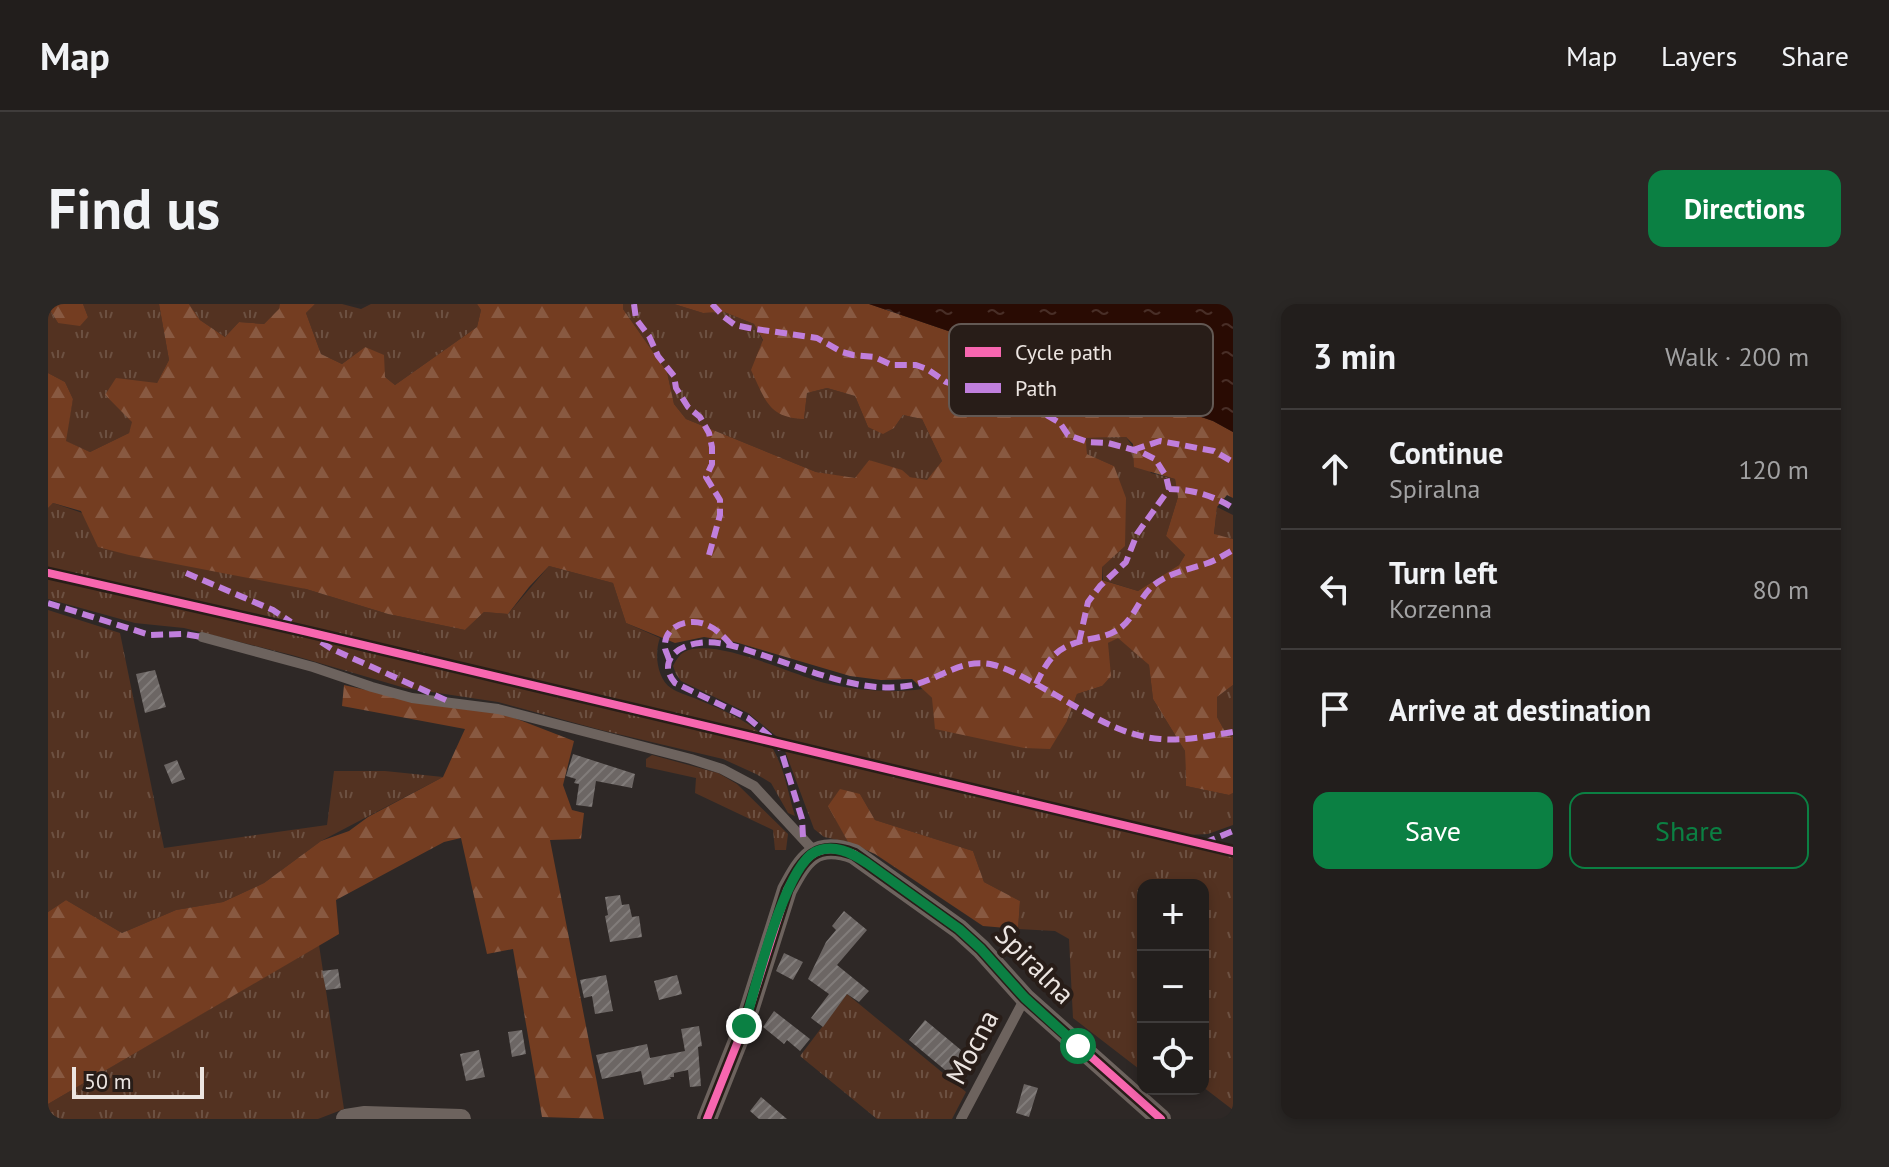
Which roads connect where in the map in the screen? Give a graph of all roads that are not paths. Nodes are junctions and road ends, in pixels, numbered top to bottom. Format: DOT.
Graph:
graph roads {
  1 [pos="202,637"];
  2 [pos="815,852"];
  3 [pos="1025,998"];
  4 [pos="346,1119"];
  5 [pos="461,1119"];
  6 [pos="707,1119"];
  7 [pos="961,1119"];
  8 [pos="1161,1119"];
  1 -- 2 [label="lane"];
  2 -- 3 [label="street, Spiralna"];
  2 -- 6 [label="street"];
  3 -- 7 [label="lane, Mocna"];
  3 -- 8 [label="street, Spiralna"];
  4 -- 5 [label="street"];
}
